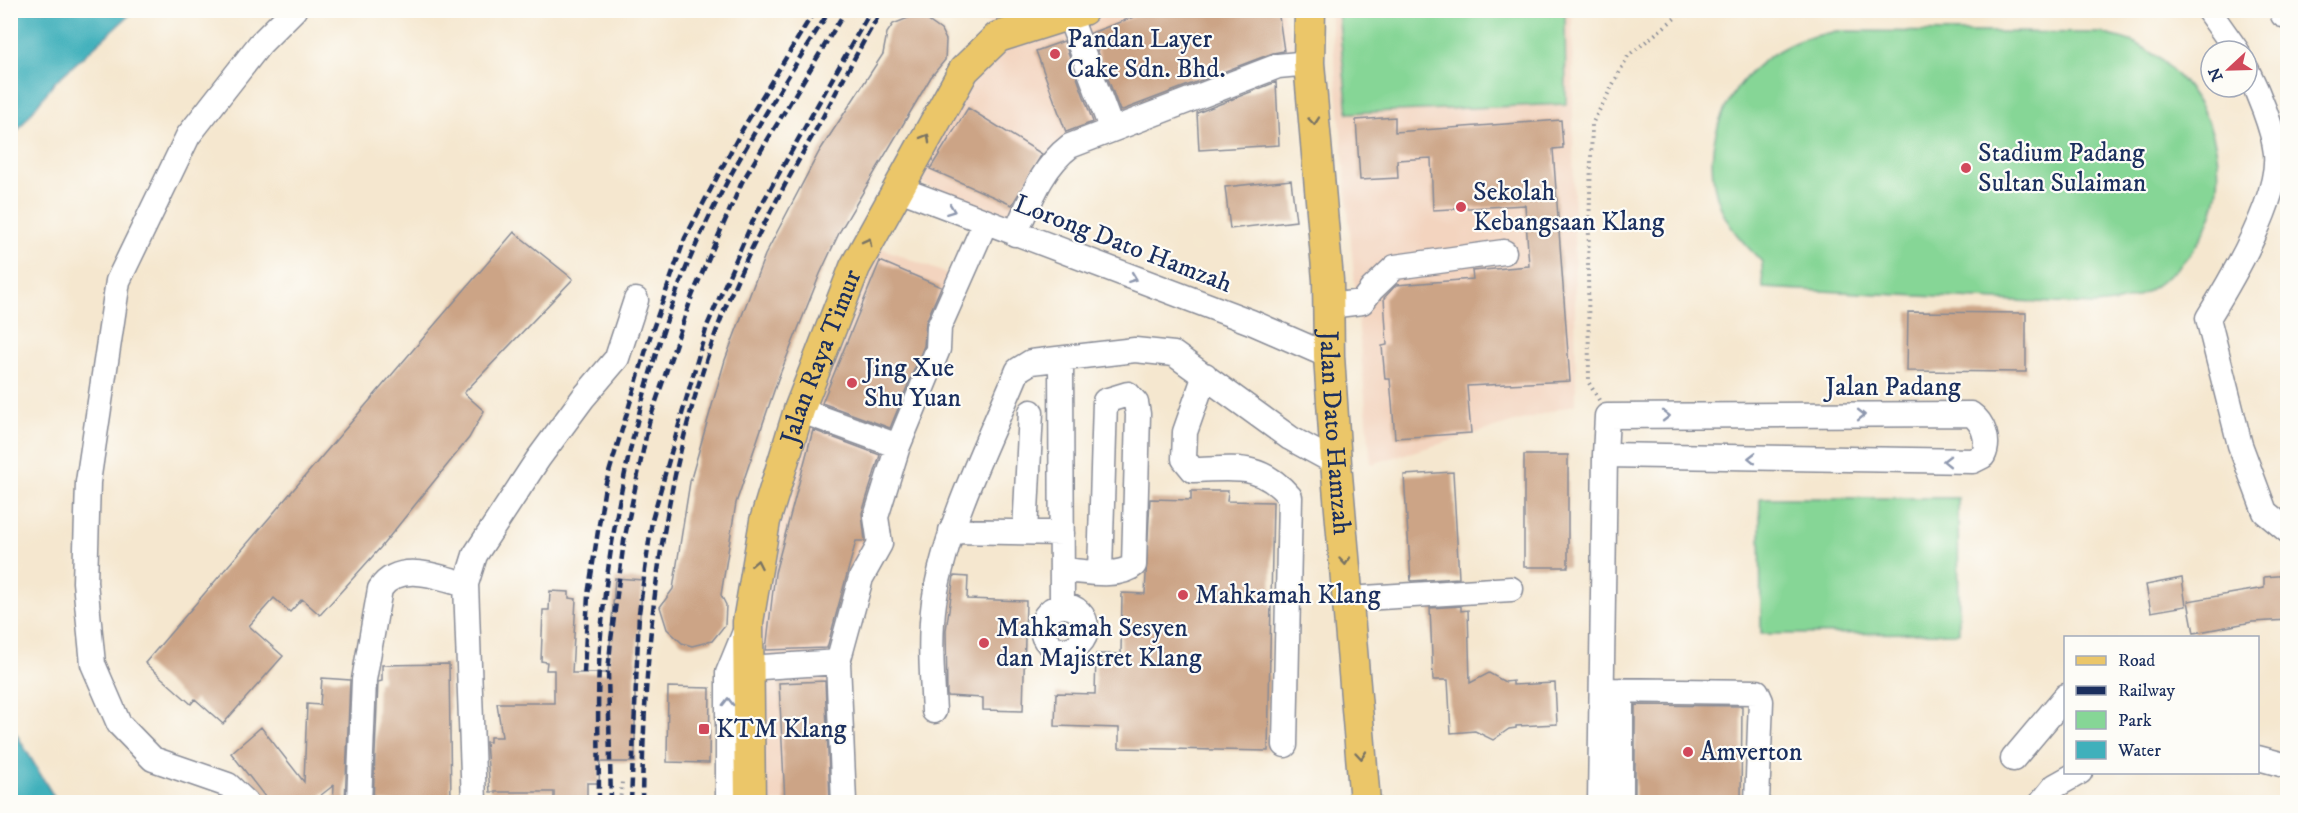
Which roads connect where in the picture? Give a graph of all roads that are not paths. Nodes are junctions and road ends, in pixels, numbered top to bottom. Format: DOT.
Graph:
graph roads {
  1 [pos="294,10"];
  2 [pos="1290,10"];
  3 [pos="1310,10"];
  4 [pos="2208,10"];
  5 [pos="1076,13"];
  6 [pos="2229,39"];
  7 [pos="1309,63"];
  8 [pos="2259,97"];
  9 [pos="1111,128"];
  10 [pos="897,188"];
  11 [pos="985,223"];
  12 [pos="1015,234"];
  13 [pos="1504,252"];
  14 [pos="636,300"];
  15 [pos="1329,306"];
  16 [pos="1329,356"];
  17 [pos="1061,360"];
  18 [pos="1204,375"];
  19 [pos="799,410"];
  20 [pos="1031,412"];
  21 [pos="898,446"];
  22 [pos="1605,455"];
  23 [pos="1336,463"];
  24 [pos="951,531"];
  25 [pos="2288,531"];
  26 [pos="1025,532"];
  27 [pos="1062,533"];
  28 [pos="1062,570"];
  29 [pos="1100,572"];
  30 [pos="466,584"];
  31 [pos="1511,589"];
  32 [pos="1348,599"];
  33 [pos="1062,605"];
  34 [pos="748,622"];
  35 [pos="838,662"];
  36 [pos="748,668"];
  37 [pos="1611,690"];
  38 [pos="2064,698"];
  39 [pos="934,711"];
  40 [pos="1285,745"];
  41 [pos="2259,758"];
  42 [pos="2013,759"];
  43 [pos="2288,766"];
  44 [pos="2076,774"];
  45 [pos="246,802"];
  46 [pos="359,802"];
  47 [pos="474,802"];
  48 [pos="728,802"];
  49 [pos="750,802"];
  50 [pos="844,802"];
  51 [pos="1365,802"];
  52 [pos="1600,802"];
  53 [pos="1621,802"];
  54 [pos="1756,802"];
  55 [pos="2042,802"];
  1 -- 45 [label="street"];
  2 -- 7 [label="main road"];
  3 -- 7 [label="main road"];
  4 -- 6 [label="street"];
  5 -- 9 [label="street"];
  10 -- 5 [label="main road, Jalan Raya Timur, one-way"];
  7 -- 9 [label="street"];
  7 -- 15 [label="main road, Jalan Dato Hamzah, one-way"];
  8 -- 25 [label="street"];
  9 -- 12 [label="street"];
  10 -- 11 [label="street, Lorong Dato Hamzah, one-way"];
  19 -- 10 [label="main road, Jalan Raya Timur, one-way"];
  11 -- 12 [label="street, Lorong Dato Hamzah"];
  11 -- 21 [label="street"];
  12 -- 16 [label="street, Lorong Dato Hamzah, one-way"];
  13 -- 15 [label="street"];
  14 -- 30 [label="street"];
  15 -- 16 [label="main road, Jalan Dato Hamzah"];
  16 -- 23 [label="main road, Jalan Dato Hamzah"];
  17 -- 18 [label="street"];
  17 -- 24 [label="street"];
  17 -- 27 [label="street"];
  18 -- 23 [label="street"];
  18 -- 40 [label="street"];
  19 -- 21 [label="street"];
  34 -- 19 [label="main road, Jalan Raya Timur, one-way"];
  20 -- 26 [label="street"];
  21 -- 35 [label="street"];
  22 -- 22 [label="street, Jalan Padang, one-way"];
  22 -- 37 [label="street"];
  23 -- 32 [label="main road, Jalan Dato Hamzah, one-way"];
  24 -- 26 [label="street"];
  24 -- 39 [label="street"];
  26 -- 27 [label="street"];
  27 -- 28 [label="street"];
  28 -- 29 [label="street"];
  28 -- 33 [label="street"];
  29 -- 29 [label="street"];
  30 -- 46 [label="street"];
  30 -- 47 [label="street"];
  31 -- 32 [label="street"];
  32 -- 51 [label="main road, Jalan Dato Hamzah, one-way"];
  34 -- 36 [label="main road, Jalan Raya Timur"];
  48 -- 34 [label="street, one-way"];
  35 -- 36 [label="street"];
  35 -- 50 [label="street"];
  36 -- 49 [label="main road, Jalan Raya Timur"];
  37 -- 52 [label="street"];
  37 -- 53 [label="street"];
  37 -- 54 [label="street"];
  38 -- 42 [label="street"];
  41 -- 43 [label="street"];
  44 -- 55 [label="street"];
}
